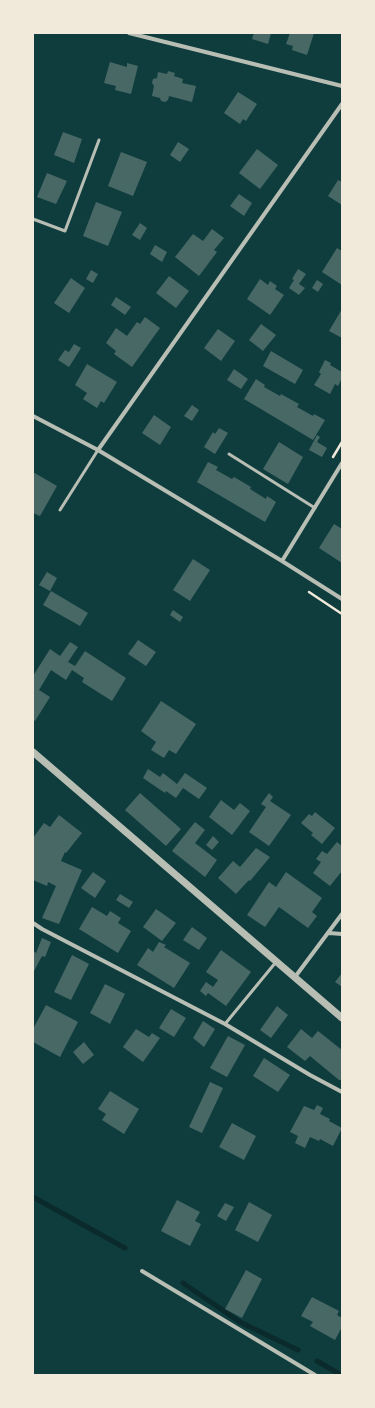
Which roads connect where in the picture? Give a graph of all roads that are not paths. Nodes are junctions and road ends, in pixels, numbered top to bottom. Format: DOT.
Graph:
graph roads {
  1 [pos="129,33"];
  2 [pos="342,86"];
  3 [pos="342,104"];
  4 [pos="99,140"];
  5 [pos="33,219"];
  6 [pos="33,416"];
  7 [pos="98,450"];
  8 [pos="229,454"];
  9 [pos="342,462"];
  10 [pos="315,508"];
  11 [pos="60,510"];
  12 [pos="282,561"];
  13 [pos="342,599"];
  14 [pos="33,752"];
  15 [pos="342,914"];
  16 [pos="33,923"];
  17 [pos="328,933"];
  18 [pos="342,934"];
  19 [pos="276,962"];
  20 [pos="295,977"];
  21 [pos="342,1018"];
  22 [pos="225,1024"];
  23 [pos="342,1092"];
  24 [pos="142,1271"];
  25 [pos="315,1375"];
  1 -- 2 [label="street"];
  3 -- 7 [label="street"];
  4 -- 5 [label="lane"];
  6 -- 7 [label="street"];
  7 -- 11 [label="lane"];
  7 -- 12 [label="street"];
  8 -- 10 [label="lane"];
  9 -- 10 [label="street"];
  10 -- 12 [label="street"];
  12 -- 13 [label="street"];
  14 -- 19 [label="street"];
  15 -- 17 [label="street"];
  16 -- 22 [label="street"];
  17 -- 18 [label="street"];
  17 -- 20 [label="street"];
  19 -- 20 [label="street"];
  19 -- 22 [label="lane"];
  20 -- 21 [label="street"];
  22 -- 23 [label="street"];
  24 -- 25 [label="street"];
}
